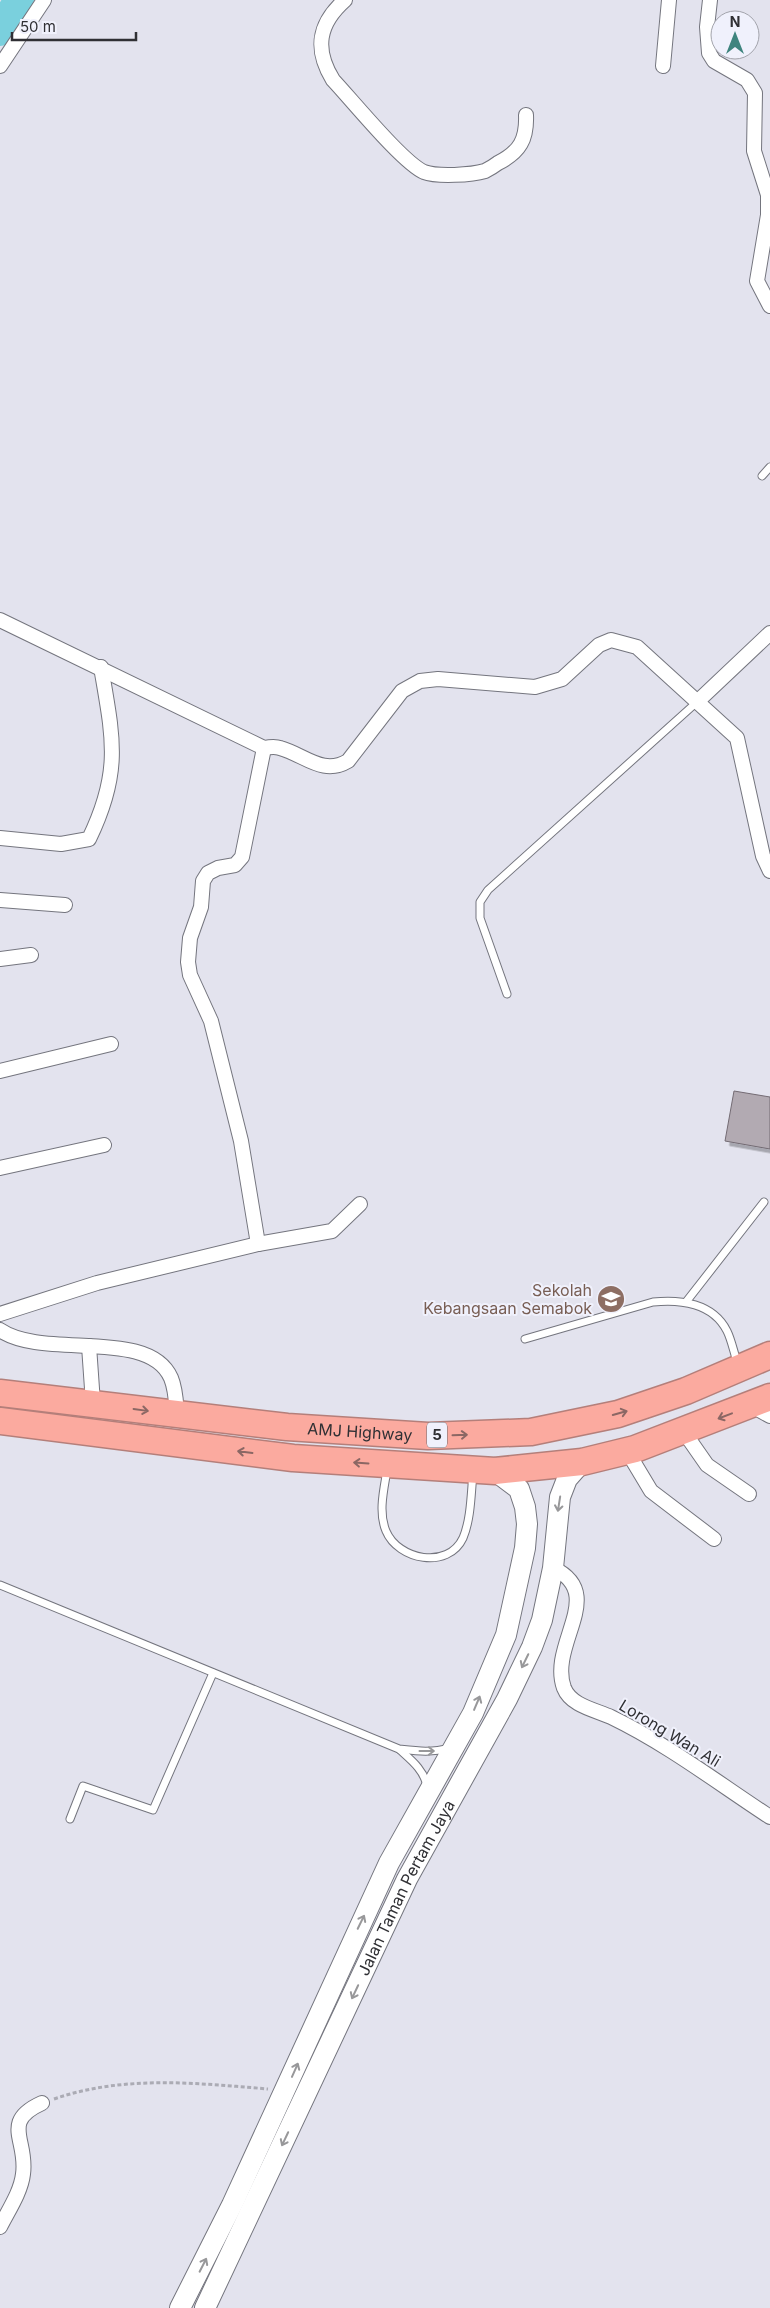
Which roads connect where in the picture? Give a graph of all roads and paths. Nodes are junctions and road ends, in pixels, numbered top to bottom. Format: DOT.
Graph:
graph roads {
  1 [pos="44,0"];
  2 [pos="345,0"];
  3 [pos="669,0"];
  4 [pos="710,0"];
  5 [pos="0,66"];
  6 [pos="663,66"];
  7 [pos="526,115"];
  8 [pos="770,306"];
  9 [pos="770,467"];
  10 [pos="762,476"];
  11 [pos="0,620"];
  12 [pos="770,633"];
  13 [pos="101,667"];
  14 [pos="697,702"];
  15 [pos="264,748"];
  16 [pos="0,838"];
  17 [pos="770,871"];
  18 [pos="0,900"];
  19 [pos="65,905"];
  20 [pos="31,955"];
  21 [pos="0,959"];
  22 [pos="507,994"];
  23 [pos="111,1044"];
  24 [pos="0,1071"];
  25 [pos="104,1145"];
  26 [pos="0,1168"];
  27 [pos="764,1202"];
  28 [pos="360,1204"];
  29 [pos="258,1244"];
  30 [pos="686,1302"];
  31 [pos="0,1314"];
  32 [pos="0,1330"];
  33 [pos="525,1339"];
  34 [pos="89,1346"];
  35 [pos="770,1354"];
  36 [pos="739,1370"];
  37 [pos="0,1384"];
  38 [pos="0,1393"];
  39 [pos="93,1403"];
  40 [pos="764,1406"];
  41 [pos="178,1415"];
  42 [pos="0,1421"];
  43 [pos="0,1431"];
  44 [pos="684,1432"];
  45 [pos="98,1434"];
  46 [pos="626,1451"];
  47 [pos="582,1462"];
  48 [pos="388,1465"];
  49 [pos="484,1471"];
  50 [pos="749,1494"];
  51 [pos="714,1539"];
  52 [pos="553,1568"];
  53 [pos="0,1585"];
  54 [pos="213,1673"];
  55 [pos="454,1746"];
  56 [pos="400,1749"];
  57 [pos="429,1792"];
  58 [pos="770,1817"];
  59 [pos="70,1819"];
  60 [pos="286,2091"];
  61 [pos="42,2103"];
  62 [pos="0,2227"];
  63 [pos="180,2308"];
  64 [pos="205,2308"];
  1 -- 5 [label="street"];
  2 -- 7 [label="street"];
  3 -- 6 [label="street"];
  4 -- 8 [label="street"];
  9 -- 10 [label="lane"];
  11 -- 13 [label="street"];
  12 -- 14 [label="street"];
  13 -- 15 [label="street"];
  13 -- 16 [label="street"];
  14 -- 15 [label="street"];
  14 -- 17 [label="street"];
  14 -- 22 [label="lane"];
  15 -- 29 [label="street"];
  18 -- 19 [label="street"];
  20 -- 21 [label="street"];
  23 -- 24 [label="street"];
  25 -- 26 [label="street"];
  27 -- 30 [label="lane"];
  28 -- 29 [label="street"];
  29 -- 31 [label="street"];
  30 -- 33 [label="lane"];
  30 -- 36 [label="lane"];
  32 -- 34 [label="street"];
  34 -- 39 [label="street"];
  34 -- 41 [label="street"];
  35 -- 36 [label="highway, AMJ Highway / 5"];
  41 -- 36 [label="highway, AMJ Highway / 5, one-way"];
  37 -- 39 [label="highway"];
  38 -- 39 [label="highway, AMJ Highway / 5"];
  39 -- 41 [label="highway, AMJ Highway / 5, one-way"];
  40 -- 44 [label="highway, AMJ Highway / 5, one-way"];
  42 -- 45 [label="highway, AMJ Highway / 5"];
  43 -- 45 [label="highway"];
  44 -- 46 [label="highway, AMJ Highway / 5"];
  44 -- 50 [label="street"];
  48 -- 45 [label="highway, AMJ Highway / 5, one-way"];
  46 -- 47 [label="highway, AMJ Highway / 5"];
  46 -- 51 [label="street"];
  47 -- 49 [label="highway, AMJ Highway / 5"];
  47 -- 52 [label="street, Jalan Taman Pertam Jaya, one-way"];
  48 -- 49 [label="highway, AMJ Highway / 5"];
  48 -- 49 [label="lane"];
  55 -- 49 [label="street, Jalan Taman Pertam Jaya, one-way"];
  52 -- 58 [label="street, Lorong Wan Ali"];
  52 -- 64 [label="street, Jalan Taman Pertam Jaya, one-way"];
  53 -- 54 [label="lane"];
  54 -- 56 [label="lane"];
  54 -- 59 [label="lane"];
  56 -- 55 [label="lane, one-way"];
  55 -- 57 [label="street, Jalan Taman Pertam Jaya"];
  56 -- 57 [label="lane"];
  60 -- 57 [label="street, Jalan Taman Pertam Jaya, one-way"];
  60 -- 61 [label="path"];
  63 -- 60 [label="street, Jalan Taman Pertam Jaya, one-way"];
  61 -- 62 [label="street"];
}
